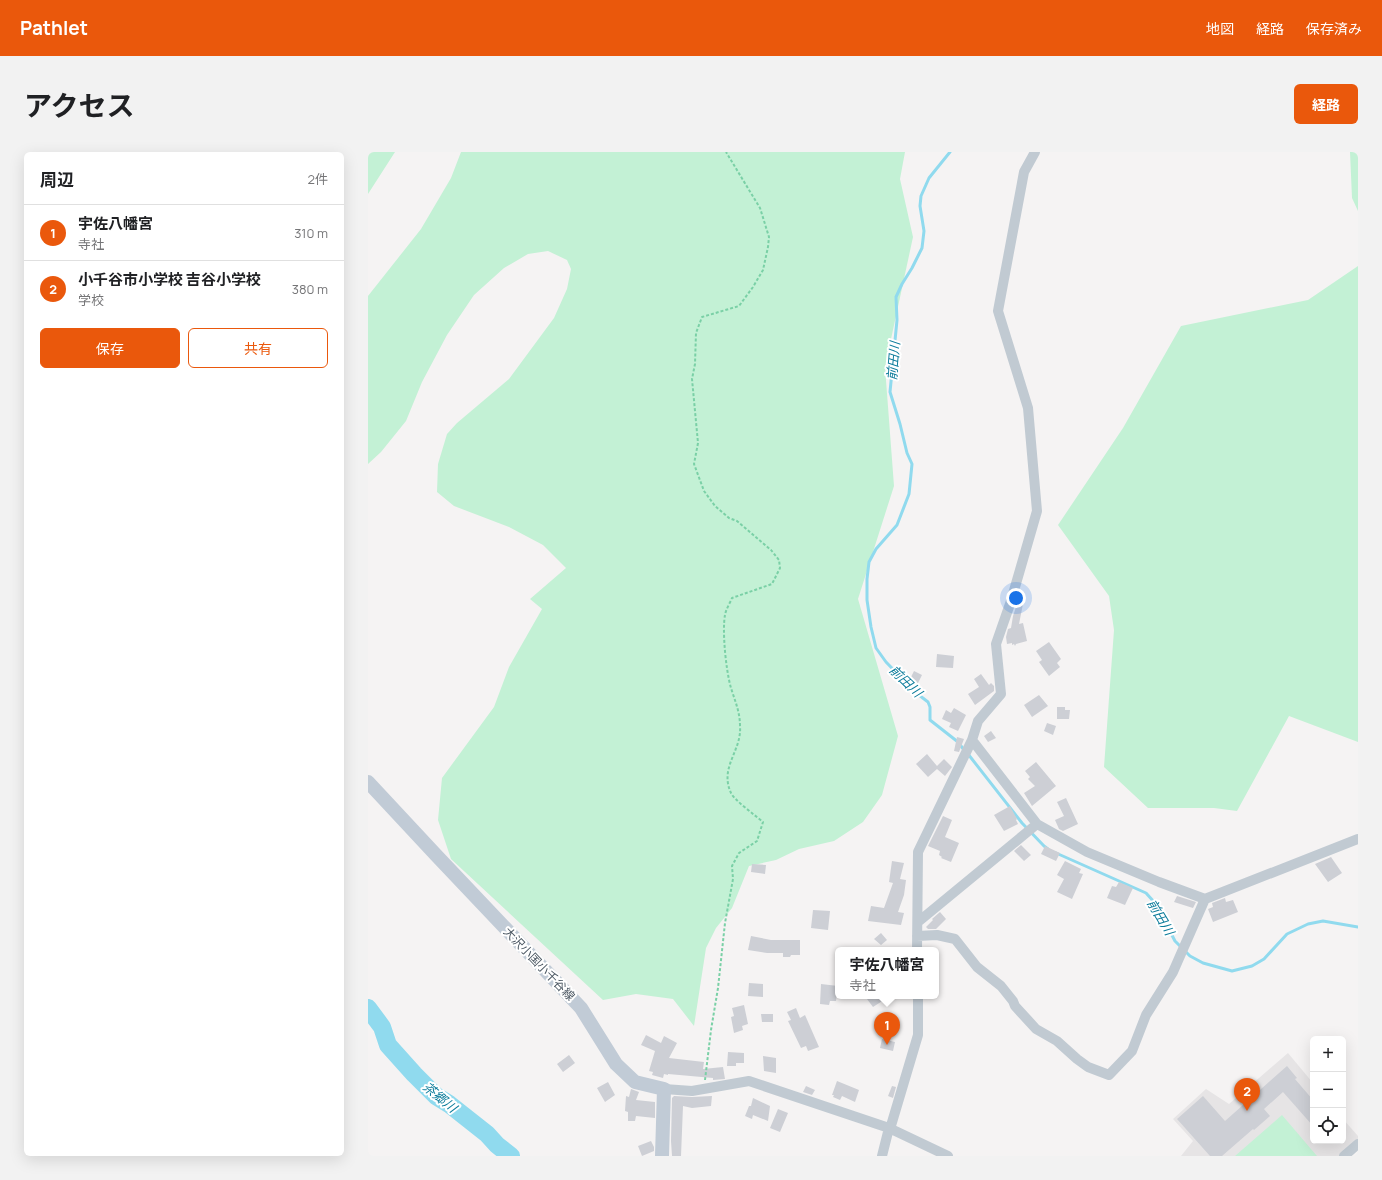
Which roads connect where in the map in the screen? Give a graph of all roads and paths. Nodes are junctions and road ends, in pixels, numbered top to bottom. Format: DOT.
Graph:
graph roads {
  1 [pos="726,152"];
  2 [pos="1035,152"];
  3 [pos="972,740"];
  4 [pos="368,782"];
  5 [pos="1036,824"];
  6 [pos="1358,839"];
  7 [pos="1205,899"];
  8 [pos="918,922"];
  9 [pos="917,936"];
  10 [pos="917,947"];
  11 [pos="918,999"];
  12 [pos="664,1089"];
  13 [pos="704,1089"];
  14 [pos="890,1128"];
  15 [pos="1358,1144"];
  16 [pos="662,1156"];
  17 [pos="882,1156"];
  18 [pos="948,1156"];
  19 [pos="1344,1156"];
  1 -- 13 [label="path"];
  2 -- 3 [label="street"];
  3 -- 5 [label="street"];
  3 -- 8 [label="street"];
  4 -- 12 [label="main road, 大沢小国小千谷線"];
  5 -- 7 [label="street"];
  5 -- 8 [label="street"];
  6 -- 7 [label="street"];
  7 -- 9 [label="street"];
  8 -- 9 [label="street"];
  9 -- 10 [label="street"];
  11 -- 14 [label="street"];
  12 -- 13 [label="street"];
  12 -- 16 [label="main road"];
  13 -- 14 [label="street"];
  14 -- 17 [label="street"];
  14 -- 18 [label="street"];
  15 -- 19 [label="street"];
}
